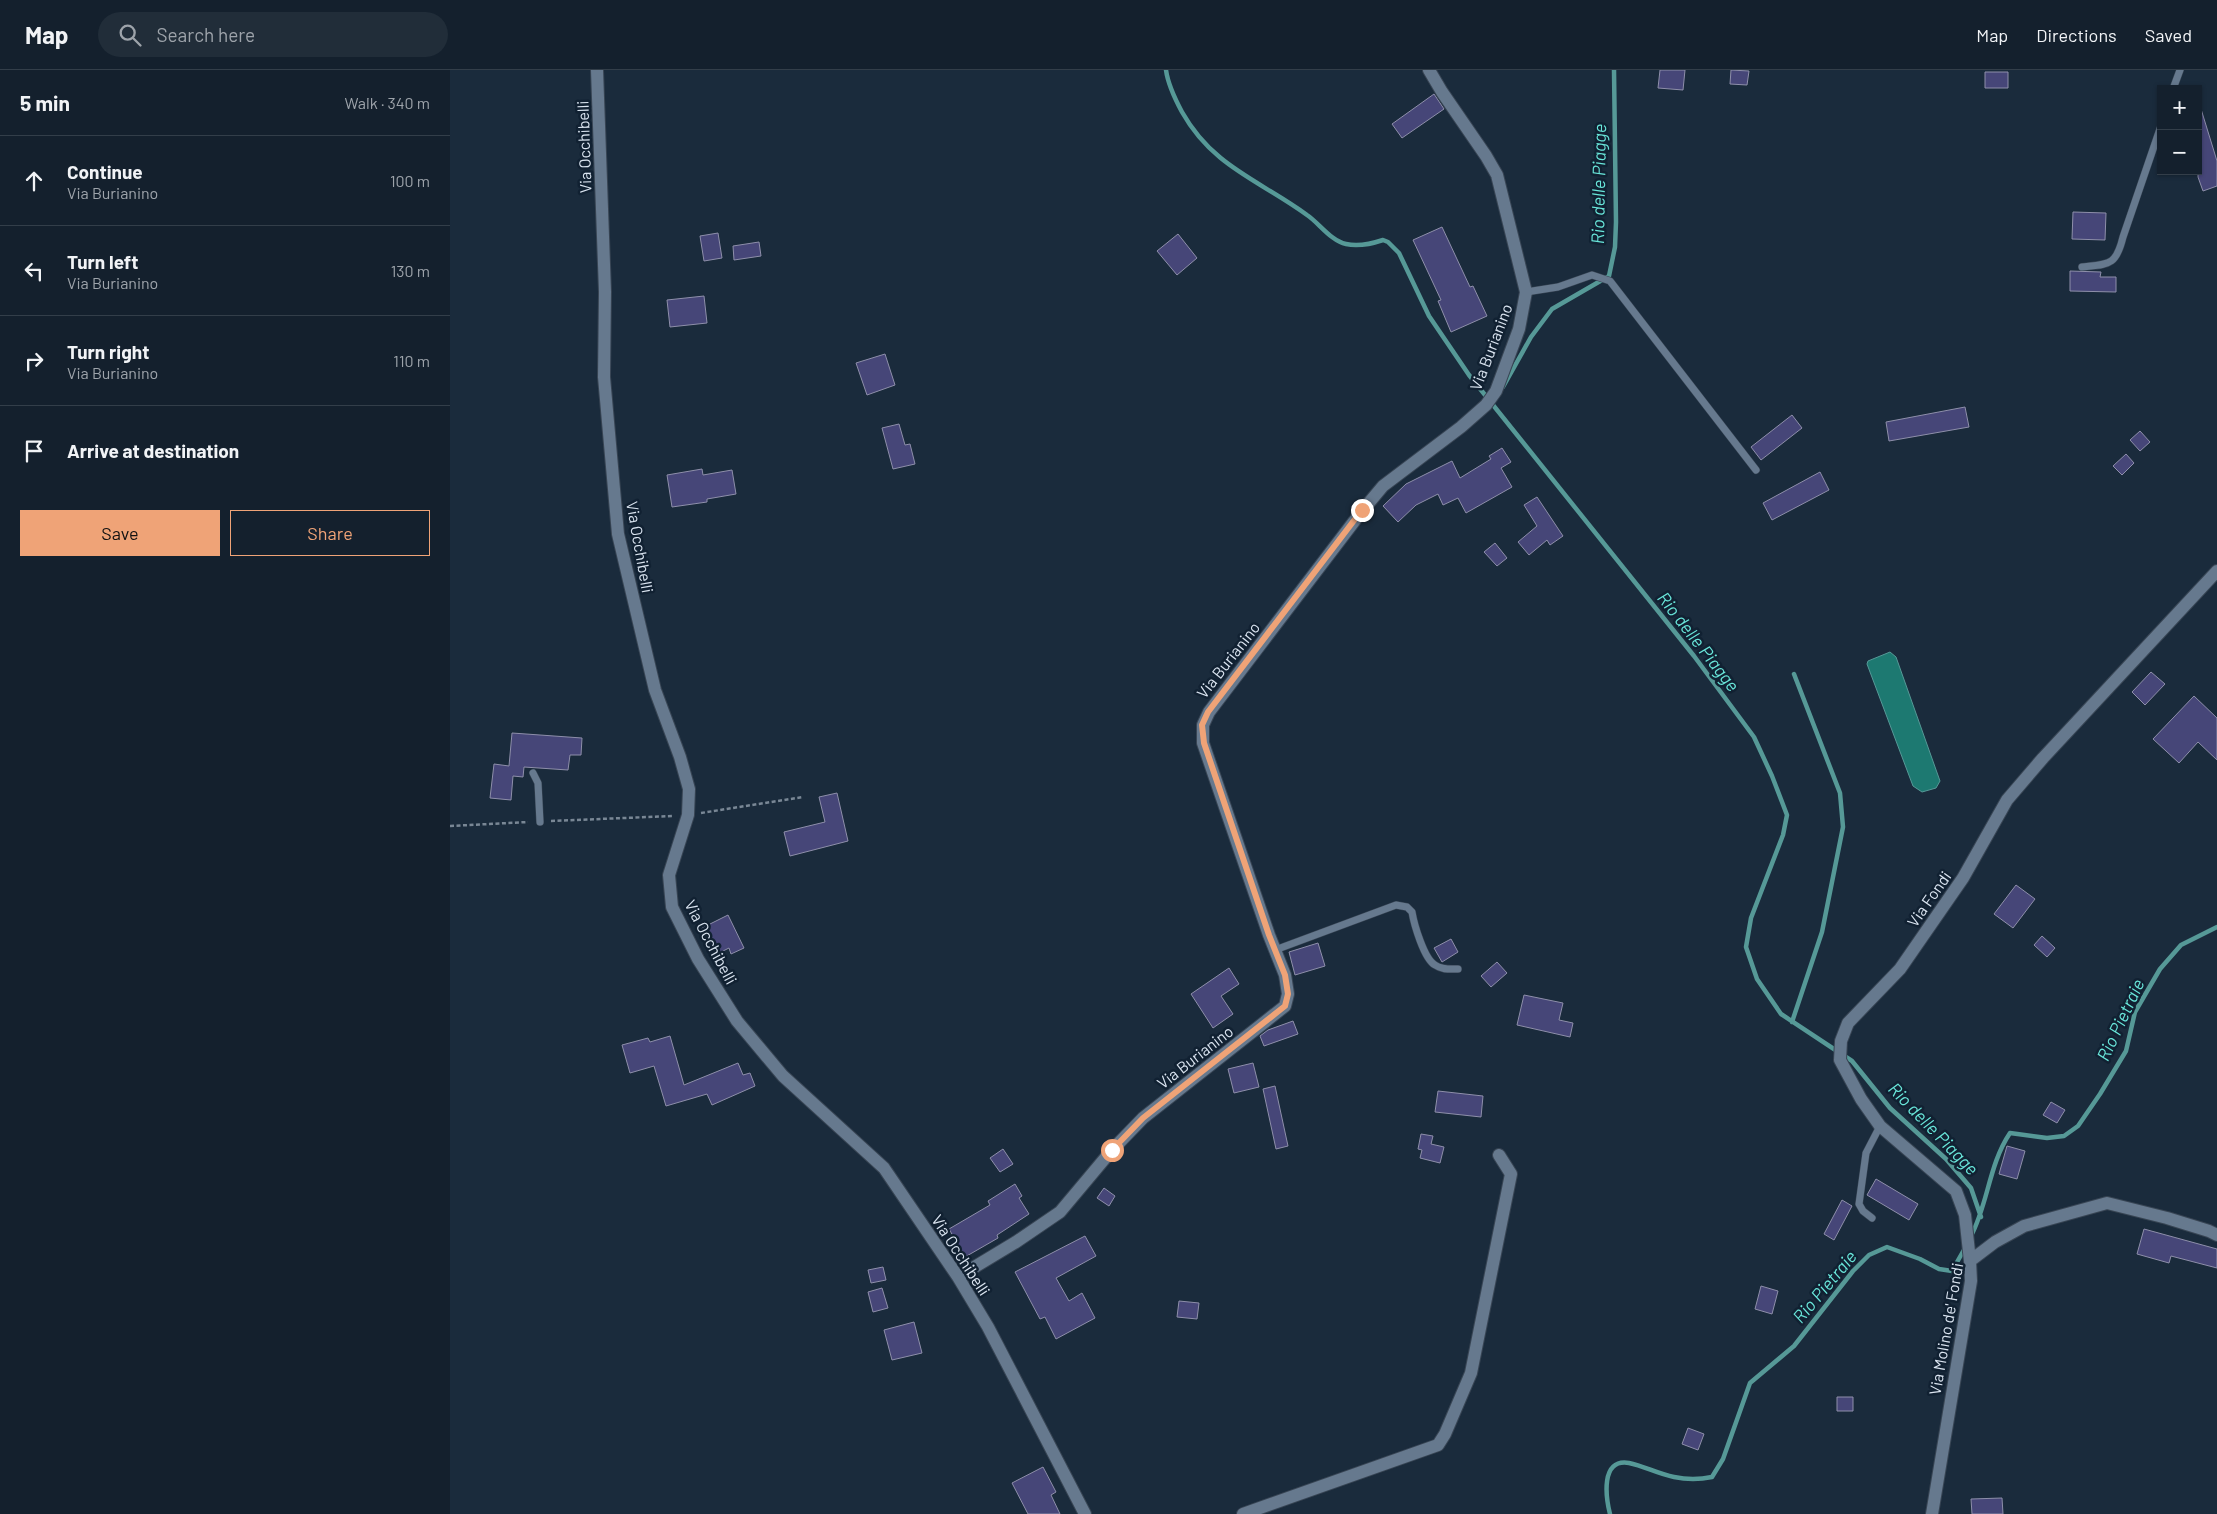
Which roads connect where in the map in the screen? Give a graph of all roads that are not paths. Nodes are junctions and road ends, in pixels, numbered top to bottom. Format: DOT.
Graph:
graph roads {
  1 [pos="596,70"];
  2 [pos="1429,70"];
  3 [pos="2180,70"];
  4 [pos="2175,85"];
  5 [pos="2160,130"];
  6 [pos="2082,268"];
  7 [pos="1526,292"];
  8 [pos="1756,470"];
  9 [pos="2217,571"];
  10 [pos="533,773"];
  11 [pos="540,822"];
  12 [pos="1275,950"];
  13 [pos="1458,969"];
  14 [pos="1880,1126"];
  15 [pos="1499,1155"];
  16 [pos="1872,1218"];
  17 [pos="2217,1235"];
  18 [pos="1970,1261"];
  19 [pos="958,1277"];
  20 [pos="1085,1514"];
  21 [pos="1243,1514"];
  22 [pos="1932,1514"];
  1 -- 19 [label="street, Via Occhibelli"];
  2 -- 7 [label="street, Via Burianino"];
  3 -- 4 [label="lane"];
  5 -- 6 [label="lane"];
  7 -- 8 [label="lane"];
  7 -- 12 [label="street, Via Burianino"];
  9 -- 14 [label="street, Via Fondi"];
  10 -- 11 [label="lane"];
  12 -- 13 [label="lane"];
  12 -- 19 [label="street, Via Burianino"];
  14 -- 16 [label="lane"];
  14 -- 18 [label="street, Via Fondi"];
  15 -- 21 [label="street"];
  17 -- 18 [label="street, Via Molino de' Fondi"];
  18 -- 22 [label="street, Via Molino de' Fondi"];
  19 -- 20 [label="street, Via Occhibelli"];
}
